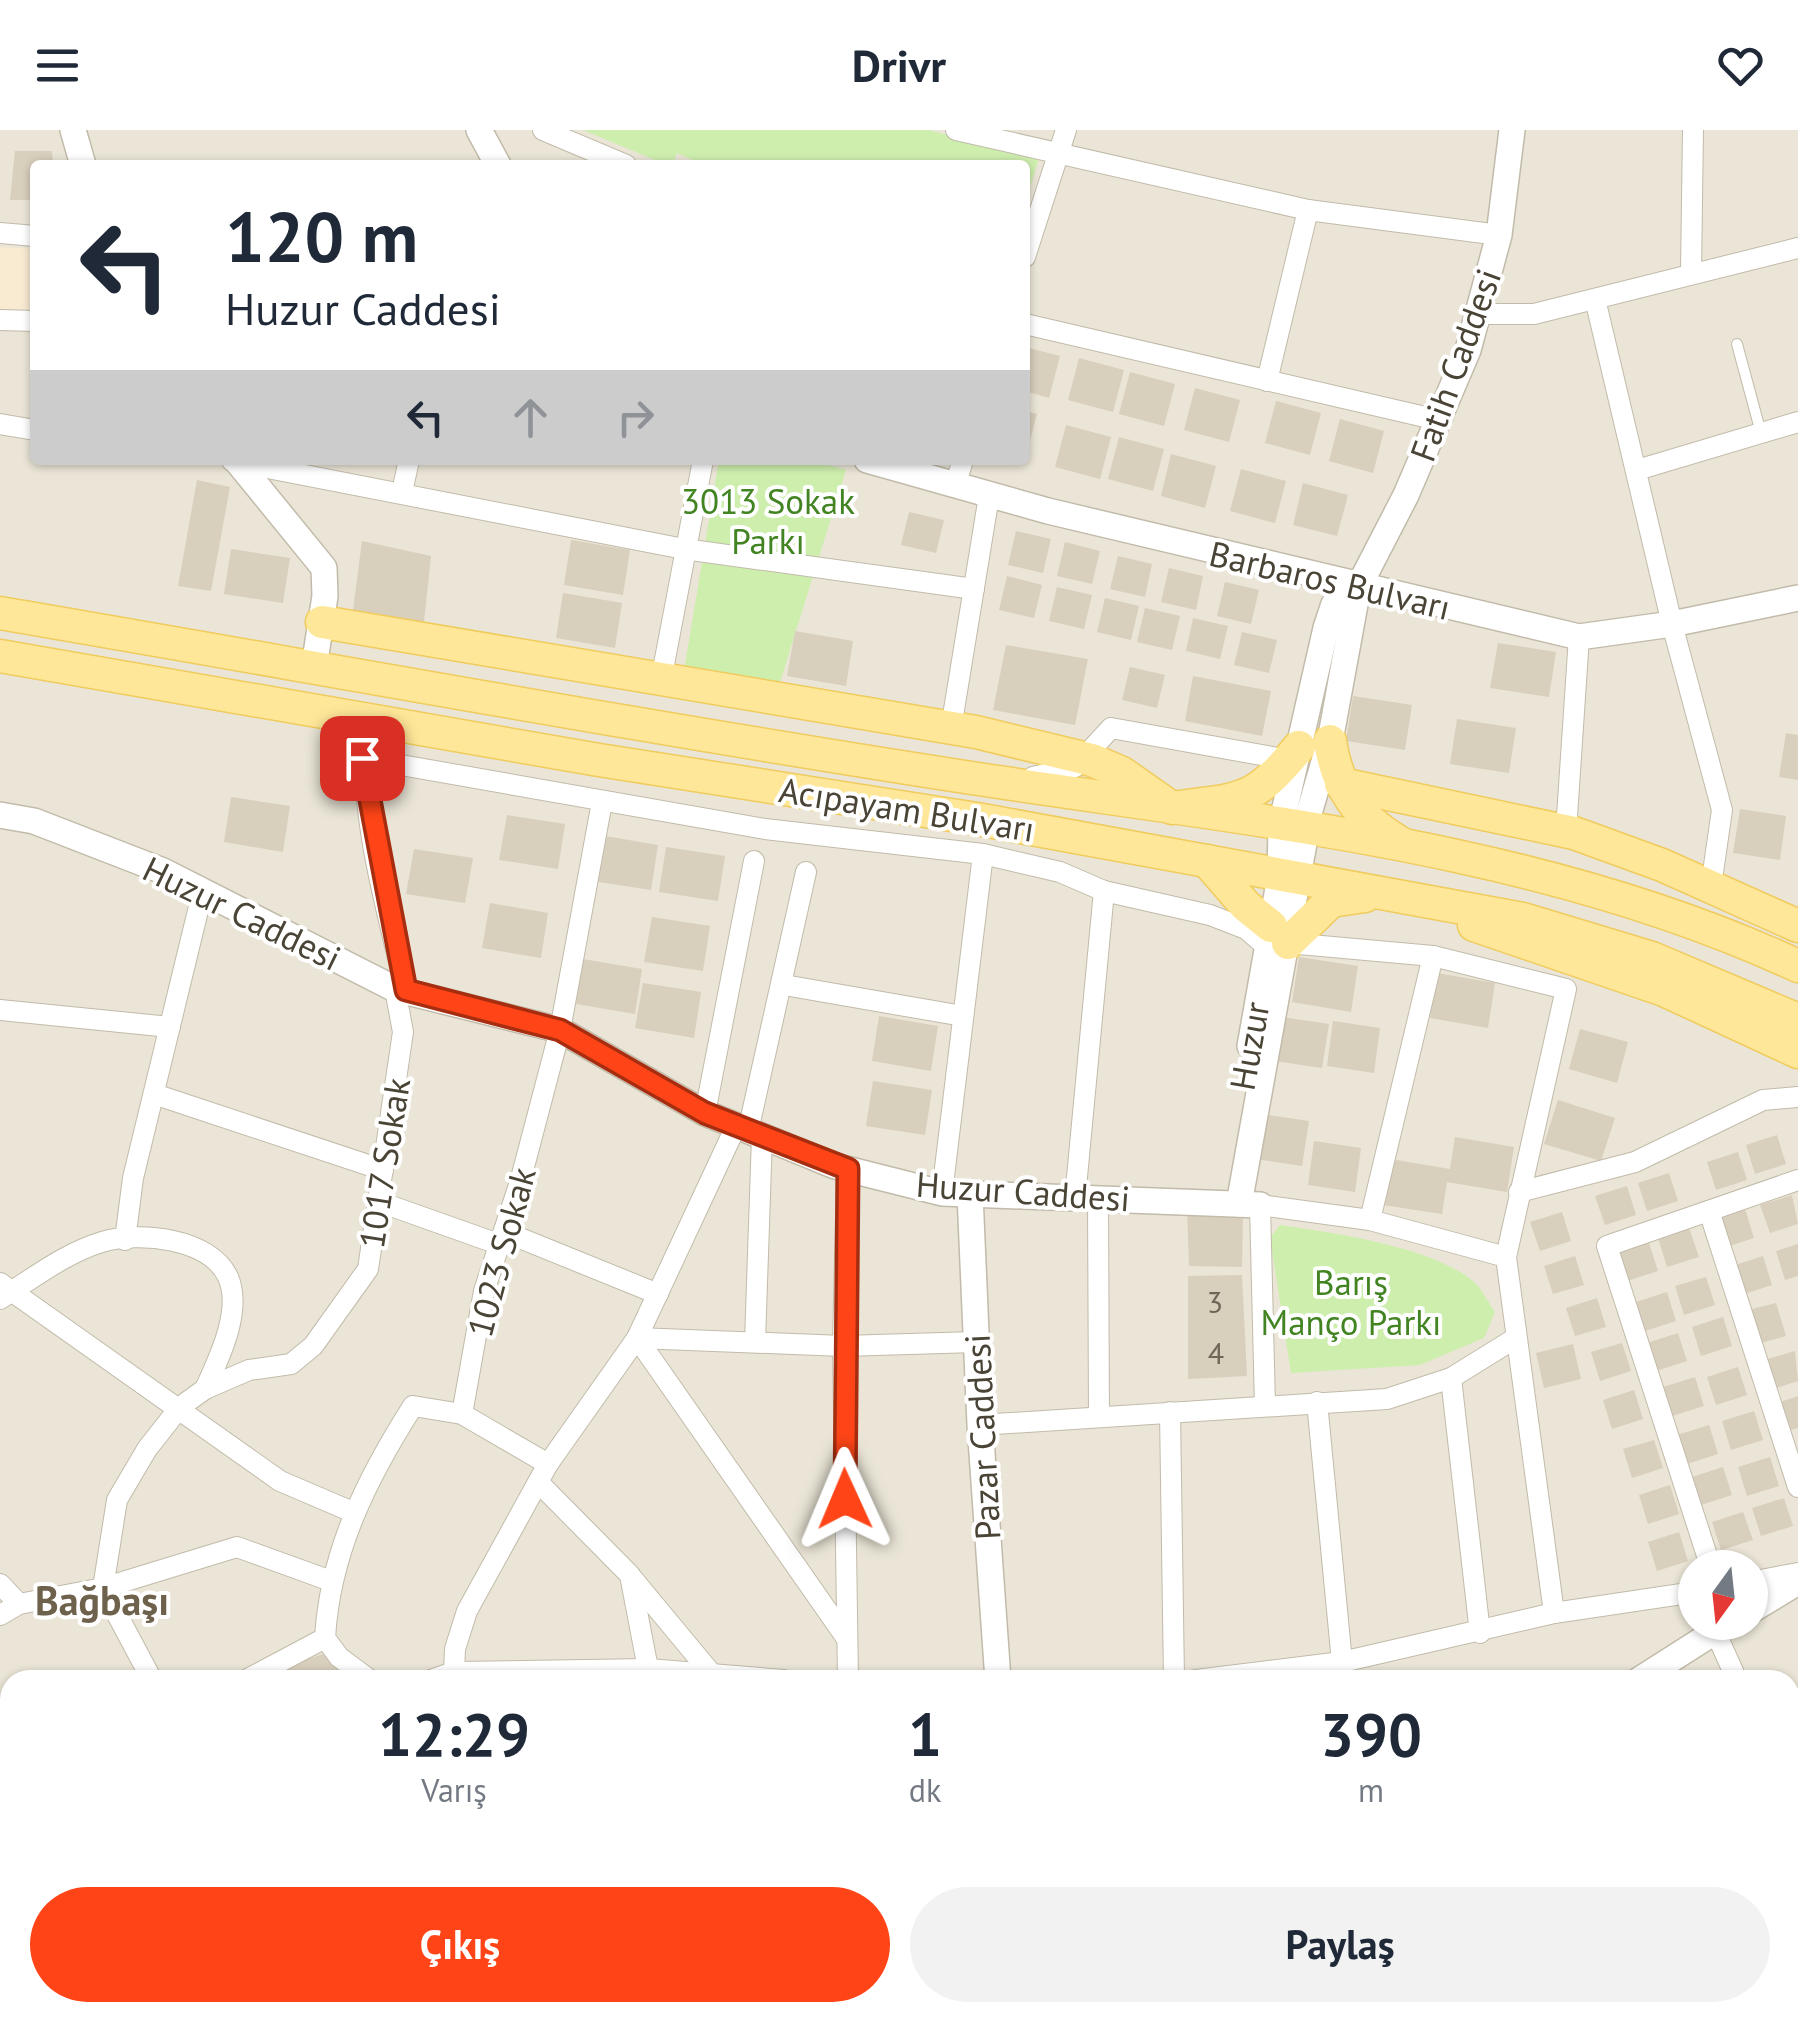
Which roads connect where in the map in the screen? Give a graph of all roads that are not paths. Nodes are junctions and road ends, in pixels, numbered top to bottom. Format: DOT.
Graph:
graph roads {
  1 [pos="72,130"];
  2 [pos="479,130"];
  3 [pos="543,130"];
  4 [pos="956,130"];
  5 [pos="1066,130"];
  6 [pos="1512,130"];
  7 [pos="1693,130"];
  8 [pos="1059,154"];
  9 [pos="81,160"];
  10 [pos="495,160"];
  11 [pos="614,160"];
  12 [pos="1308,210"];
  13 [pos="0,233"];
  14 [pos="1499,235"];
  15 [pos="30,236"];
  16 [pos="1030,241"];
  17 [pos="1798,248"];
  18 [pos="1690,273"];
  19 [pos="1595,299"];
  20 [pos="1479,314"];
  21 [pos="0,320"];
  22 [pos="30,321"];
  23 [pos="1030,325"];
  24 [pos="1737,344"];
  25 [pos="1267,381"];
  26 [pos="1438,420"];
  27 [pos="1798,422"];
  28 [pos="0,424"];
  29 [pos="30,429"];
  30 [pos="1761,433"];
  31 [pos="236,465"];
  32 [pos="255,465"];
  33 [pos="408,465"];
  34 [pos="701,465"];
  35 [pos="884,465"];
  36 [pos="961,465"];
  37 [pos="1637,470"];
  38 [pos="955,486"];
  39 [pos="402,492"];
  40 [pos="989,496"];
  41 [pos="684,549"];
  42 [pos="1358,588"];
  43 [pos="974,589"];
  44 [pos="1798,598"];
  45 [pos="0,613"];
  46 [pos="322,622"];
  47 [pos="1672,624"];
  48 [pos="1578,637"];
  49 [pos="0,656"];
  50 [pos="314,667"];
  51 [pos="661,680"];
  52 [pos="368,716"];
  53 [pos="951,728"];
  54 [pos="1306,749"];
  55 [pos="362,758"];
  56 [pos="1084,758"];
  57 [pos="993,781"];
  58 [pos="1340,784"];
  59 [pos="602,802"];
  60 [pos="1172,808"];
  61 [pos="0,814"];
  62 [pos="1294,828"];
  63 [pos="1566,831"];
  64 [pos="1407,847"];
  65 [pos="983,854"];
  66 [pos="754,861"];
  67 [pos="1207,861"];
  68 [pos="806,872"];
  69 [pos="1289,878"];
  70 [pos="1710,886"];
  71 [pos="204,890"];
  72 [pos="1104,892"];
  73 [pos="1399,896"];
  74 [pos="1798,926"];
  75 [pos="1275,939"];
  76 [pos="1432,956"];
  77 [pos="1798,966"];
  78 [pos="784,985"];
  79 [pos="401,989"];
  80 [pos="0,1010"];
  81 [pos="963,1016"];
  82 [pos="1798,1020"];
  83 [pos="170,1027"];
  84 [pos="560,1030"];
  85 [pos="1798,1052"];
  86 [pos="154,1094"];
  87 [pos="1798,1097"];
  88 [pos="705,1113"];
  89 [pos="749,1131"];
  90 [pos="848,1169"];
  91 [pos="382,1170"];
  92 [pos="1798,1180"];
  93 [pos="942,1192"];
  94 [pos="1519,1192"];
  95 [pos="970,1194"];
  96 [pos="1086,1198"];
  97 [pos="377,1202"];
  98 [pos="1241,1203"];
  99 [pos="1708,1211"];
  100 [pos="1370,1220"];
  101 [pos="503,1238"];
  102 [pos="125,1240"];
  103 [pos="1506,1257"];
  104 [pos="5,1291"];
  105 [pos="658,1294"];
  106 [pos="637,1338"];
  107 [pos="1514,1340"];
  108 [pos="755,1342"];
  109 [pos="976,1342"];
  110 [pos="843,1346"];
  111 [pos="1451,1378"];
  112 [pos="205,1389"];
  113 [pos="1317,1402"];
  114 [pos="1264,1406"];
  115 [pos="180,1407"];
  116 [pos="1170,1412"];
  117 [pos="462,1414"];
  118 [pos="1099,1417"];
  119 [pos="980,1426"];
  120 [pos="543,1473"];
  121 [pos="1798,1486"];
  122 [pos="355,1512"];
  123 [pos="1705,1550"];
  124 [pos="1798,1574"];
  125 [pos="630,1575"];
  126 [pos="1768,1579"];
  127 [pos="331,1581"];
  128 [pos="1798,1582"];
  129 [pos="0,1584"];
  130 [pos="103,1588"];
  131 [pos="1678,1595"];
  132 [pos="1768,1600"];
  133 [pos="20,1604"];
  134 [pos="1554,1613"];
  135 [pos="0,1616"];
  136 [pos="1480,1633"];
  137 [pos="325,1638"];
  138 [pos="847,1639"];
  139 [pos="1702,1640"];
  140 [pos="1727,1640"];
  141 [pos="648,1669"];
  142 [pos="1333,1669"];
  143 [pos="147,1670"];
  144 [pos="265,1670"];
  145 [pos="357,1670"];
  146 [pos="454,1670"];
  147 [pos="583,1670"];
  148 [pos="669,1670"];
  149 [pos="708,1670"];
  150 [pos="848,1670"];
  151 [pos="997,1670"];
  152 [pos="1174,1670"];
  153 [pos="1655,1670"];
  154 [pos="1735,1670"];
  1 -- 9 [label="street"];
  2 -- 10 [label="street"];
  3 -- 11 [label="street"];
  4 -- 8 [label="street"];
  5 -- 8 [label="street"];
  6 -- 14 [label="street, Fatih Caddesi"];
  7 -- 18 [label="street"];
  8 -- 12 [label="street"];
  8 -- 16 [label="street"];
  12 -- 14 [label="street"];
  12 -- 25 [label="street"];
  13 -- 15 [label="street"];
  14 -- 20 [label="street, Fatih Caddesi"];
  17 -- 18 [label="street"];
  18 -- 19 [label="street"];
  19 -- 20 [label="street"];
  19 -- 37 [label="street"];
  20 -- 26 [label="street, Fatih Caddesi"];
  21 -- 22 [label="street"];
  23 -- 25 [label="street"];
  24 -- 30 [label="lane"];
  25 -- 26 [label="street"];
  26 -- 42 [label="street, Fatih Caddesi"];
  27 -- 30 [label="street"];
  28 -- 29 [label="street"];
  30 -- 37 [label="street"];
  31 -- 46 [label="street"];
  32 -- 39 [label="street"];
  33 -- 39 [label="street"];
  34 -- 41 [label="street"];
  35 -- 38 [label="street, Barbaros Bulvarı"];
  36 -- 38 [label="street"];
  37 -- 47 [label="street"];
  38 -- 40 [label="street, Barbaros Bulvarı"];
  39 -- 41 [label="street"];
  40 -- 42 [label="street, Barbaros Bulvarı"];
  40 -- 43 [label="street"];
  41 -- 43 [label="street"];
  41 -- 51 [label="street"];
  42 -- 48 [label="street, Barbaros Bulvarı"];
  42 -- 54 [label="street, Fatih Caddesi"];
  43 -- 53 [label="street"];
  44 -- 47 [label="street, Barbaros Bulvarı"];
  45 -- 50 [label="main road, Acıpayam Bulvarı"];
  46 -- 50 [label="street"];
  46 -- 51 [label="main road"];
  47 -- 48 [label="street, Barbaros Bulvarı"];
  47 -- 70 [label="street"];
  48 -- 63 [label="street"];
  49 -- 52 [label="main road, Acıpayam Bulvarı"];
  50 -- 57 [label="main road, Acıpayam Bulvarı"];
  51 -- 53 [label="main road"];
  52 -- 55 [label="street, 1017 Sokak"];
  52 -- 67 [label="main road, Acıpayam Bulvarı"];
  53 -- 56 [label="main road"];
  54 -- 56 [label="street"];
  54 -- 58 [label="main road"];
  54 -- 60 [label="main road"];
  54 -- 62 [label="street, Huzur"];
  55 -- 59 [label="street"];
  55 -- 79 [label="street, 1017 Sokak"];
  56 -- 57 [label="street"];
  56 -- 60 [label="main road"];
  57 -- 60 [label="main road, Acıpayam Bulvarı"];
  58 -- 63 [label="main road"];
  58 -- 64 [label="main road"];
  59 -- 65 [label="street"];
  59 -- 84 [label="street, 1023 Sokak"];
  60 -- 62 [label="main road, Acıpayam Bulvarı"];
  61 -- 71 [label="street, Huzur Caddesi"];
  62 -- 64 [label="main road, Acıpayam Bulvarı"];
  62 -- 69 [label="street, Huzur"];
  63 -- 70 [label="main road"];
  64 -- 77 [label="main road, Acıpayam Bulvarı"];
  65 -- 72 [label="street"];
  65 -- 81 [label="street"];
  66 -- 88 [label="street"];
  67 -- 69 [label="main road, Acıpayam Bulvarı"];
  67 -- 75 [label="main road"];
  68 -- 78 [label="street"];
  69 -- 73 [label="main road, Acıpayam Bulvarı"];
  69 -- 75 [label="street, Huzur"];
  70 -- 74 [label="main road"];
  71 -- 79 [label="street, Huzur Caddesi"];
  71 -- 83 [label="street"];
  72 -- 75 [label="street"];
  72 -- 96 [label="street"];
  73 -- 75 [label="main road"];
  73 -- 82 [label="main road, Acıpayam Bulvarı"];
  73 -- 85 [label="main road"];
  75 -- 76 [label="street"];
  75 -- 98 [label="street, Huzur"];
  76 -- 94 [label="street"];
  76 -- 100 [label="street"];
  78 -- 81 [label="street"];
  78 -- 89 [label="street"];
  79 -- 84 [label="street, Huzur Caddesi"];
  79 -- 91 [label="street, 1017 Sokak"];
  80 -- 83 [label="street"];
  81 -- 93 [label="street"];
  83 -- 86 [label="street"];
  84 -- 88 [label="street, Huzur Caddesi"];
  84 -- 101 [label="street, 1023 Sokak"];
  86 -- 91 [label="street"];
  86 -- 102 [label="street"];
  87 -- 94 [label="street"];
  88 -- 89 [label="street, Huzur Caddesi"];
  89 -- 90 [label="street, Huzur Caddesi"];
  89 -- 105 [label="street"];
  89 -- 108 [label="street"];
  90 -- 93 [label="street, Huzur Caddesi"];
  90 -- 110 [label="street"];
  91 -- 97 [label="street, 1017 Sokak"];
  92 -- 99 [label="street"];
  93 -- 95 [label="street, Huzur Caddesi"];
  94 -- 103 [label="street"];
  95 -- 96 [label="street, Huzur Caddesi"];
  95 -- 109 [label="street, Pazar Caddesi"];
  96 -- 98 [label="street, Huzur Caddesi"];
  96 -- 118 [label="street"];
  97 -- 101 [label="street"];
  97 -- 112 [label="street, 1017 Sokak"];
  98 -- 100 [label="street"];
  98 -- 114 [label="street"];
  99 -- 121 [label="street"];
  99 -- 123 [label="street"];
  100 -- 103 [label="street"];
  101 -- 105 [label="street"];
  101 -- 117 [label="street, 1023 Sokak"];
  102 -- 104 [label="street"];
  102 -- 112 [label="street"];
  103 -- 107 [label="street"];
  104 -- 115 [label="street"];
  105 -- 106 [label="street"];
  106 -- 108 [label="street"];
  106 -- 120 [label="street"];
  106 -- 138 [label="street"];
  107 -- 111 [label="street"];
  107 -- 134 [label="street"];
  108 -- 110 [label="street"];
  109 -- 110 [label="street"];
  109 -- 119 [label="street, Pazar Caddesi"];
  110 -- 138 [label="street"];
  111 -- 113 [label="street"];
  111 -- 136 [label="street"];
  112 -- 115 [label="street, 1017 Sokak"];
  113 -- 114 [label="street"];
  113 -- 142 [label="street"];
  114 -- 116 [label="street"];
  115 -- 122 [label="street"];
  115 -- 130 [label="street, 1017 Sokak"];
  116 -- 118 [label="street"];
  116 -- 152 [label="street"];
  117 -- 120 [label="street"];
  117 -- 122 [label="street"];
  118 -- 119 [label="street"];
  119 -- 151 [label="street, Pazar Caddesi"];
  120 -- 125 [label="street"];
  120 -- 146 [label="street"];
  122 -- 127 [label="street"];
  124 -- 126 [label="street"];
  125 -- 141 [label="street"];
  125 -- 149 [label="street"];
  127 -- 130 [label="street"];
  127 -- 137 [label="street"];
  128 -- 132 [label="street"];
  129 -- 133 [label="street"];
  130 -- 133 [label="street"];
  130 -- 143 [label="street"];
  131 -- 134 [label="street"];
  133 -- 135 [label="street"];
  134 -- 136 [label="street"];
  136 -- 142 [label="street"];
  137 -- 144 [label="street"];
  137 -- 145 [label="street"];
  138 -- 150 [label="street"];
  139 -- 153 [label="street"];
  140 -- 154 [label="street"];
  141 -- 147 [label="street"];
  141 -- 148 [label="street"];
}
